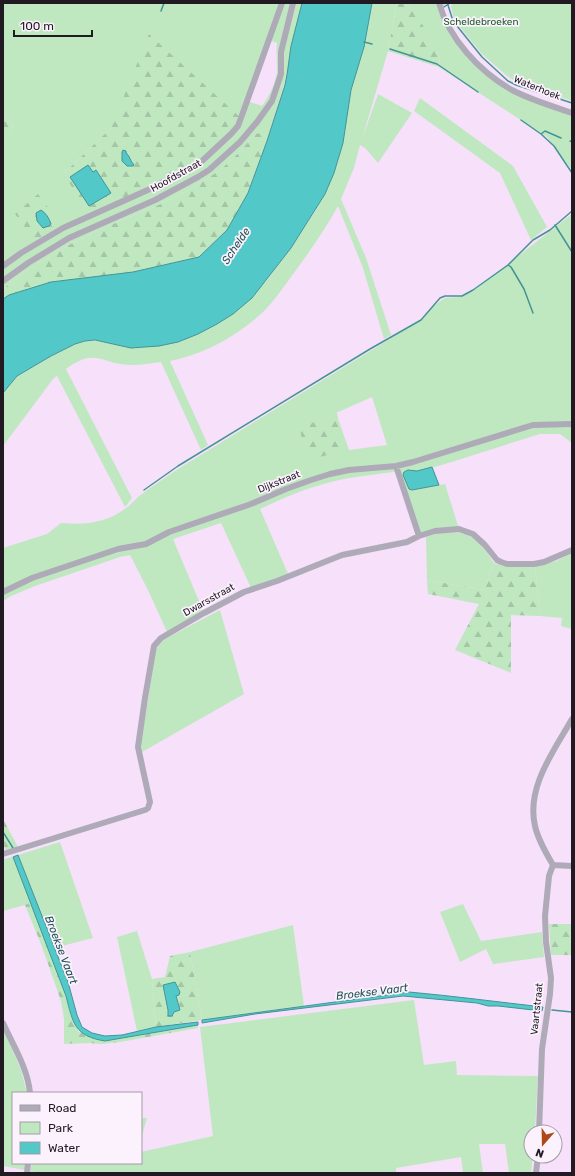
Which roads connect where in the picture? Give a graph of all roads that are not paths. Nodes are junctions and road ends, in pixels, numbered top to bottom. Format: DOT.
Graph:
graph roads {
  1 [pos="282,3"];
  2 [pos="293,3"];
  3 [pos="439,3"];
  4 [pos="572,113"];
  5 [pos="3,266"];
  6 [pos="3,281"];
  7 [pos="572,424"];
  8 [pos="396,466"];
  9 [pos="418,536"];
  10 [pos="572,550"];
  11 [pos="3,592"];
  12 [pos="572,718"];
  13 [pos="3,854"];
  14 [pos="553,865"];
  15 [pos="572,866"];
  16 [pos="3,1023"];
  17 [pos="30,1092"];
  18 [pos="539,1124"];
  1 -- 5 [label="street, Hoofdstraat"];
  2 -- 6 [label="street, Hoofdstraat"];
  3 -- 4 [label="street, Waterhoek"];
  7 -- 8 [label="street, Dijkstraat"];
  8 -- 9 [label="street"];
  8 -- 11 [label="street, Dijkstraat"];
  9 -- 10 [label="street, Dwarsstraat"];
  9 -- 13 [label="street, Dwarsstraat"];
  12 -- 14 [label="street"];
  14 -- 15 [label="street"];
  14 -- 18 [label="street, Vaartstraat"];
  16 -- 17 [label="street"];
}
